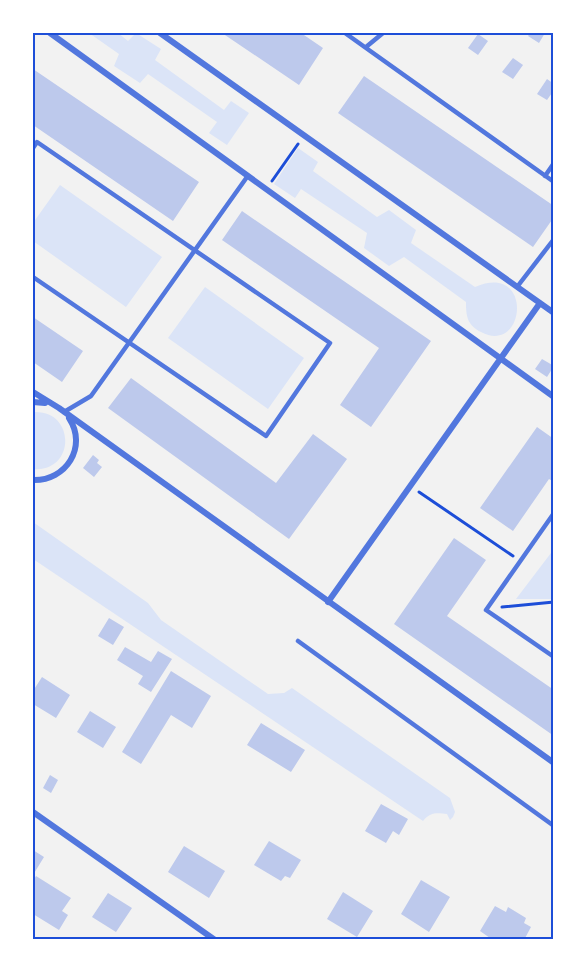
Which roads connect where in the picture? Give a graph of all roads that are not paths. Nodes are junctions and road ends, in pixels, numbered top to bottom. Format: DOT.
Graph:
graph roads {
  1 [pos="50,33"];
  2 [pos="160,33"];
  3 [pos="345,33"];
  4 [pos="383,33"];
  5 [pos="366,47"];
  6 [pos="33,148"];
  7 [pos="554,163"];
  8 [pos="545,176"];
  9 [pos="248,177"];
  10 [pos="554,182"];
  11 [pos="554,239"];
  12 [pos="197,252"];
  13 [pos="33,277"];
  14 [pos="517,287"];
  15 [pos="540,303"];
  16 [pos="554,313"];
  17 [pos="130,343"];
  18 [pos="501,358"];
  19 [pos="33,392"];
  20 [pos="554,397"];
  21 [pos="33,402"];
  22 [pos="49,403"];
  23 [pos="66,415"];
  24 [pos="33,480"];
  25 [pos="554,513"];
  26 [pos="328,602"];
  27 [pos="298,641"];
  28 [pos="554,657"];
  29 [pos="554,763"];
  30 [pos="33,812"];
  31 [pos="553,824"];
  32 [pos="215,940"];
  1 -- 9 [label="street"];
  2 -- 14 [label="street"];
  3 -- 5 [label="lane"];
  4 -- 5 [label="lane"];
  5 -- 8 [label="lane"];
  6 -- 12 [label="lane"];
  7 -- 8 [label="lane"];
  8 -- 10 [label="lane"];
  9 -- 12 [label="lane"];
  9 -- 18 [label="street"];
  11 -- 14 [label="lane"];
  12 -- 17 [label="lane"];
  12 -- 17 [label="lane"];
  13 -- 17 [label="lane"];
  14 -- 15 [label="street"];
  15 -- 16 [label="street"];
  15 -- 18 [label="street"];
  17 -- 23 [label="lane"];
  18 -- 20 [label="street"];
  18 -- 26 [label="street"];
  19 -- 22 [label="street"];
  21 -- 22 [label="street"];
  22 -- 23 [label="street"];
  23 -- 24 [label="street"];
  23 -- 26 [label="street"];
  25 -- 28 [label="lane"];
  26 -- 29 [label="street"];
  27 -- 31 [label="lane"];
  30 -- 32 [label="street"];
}
